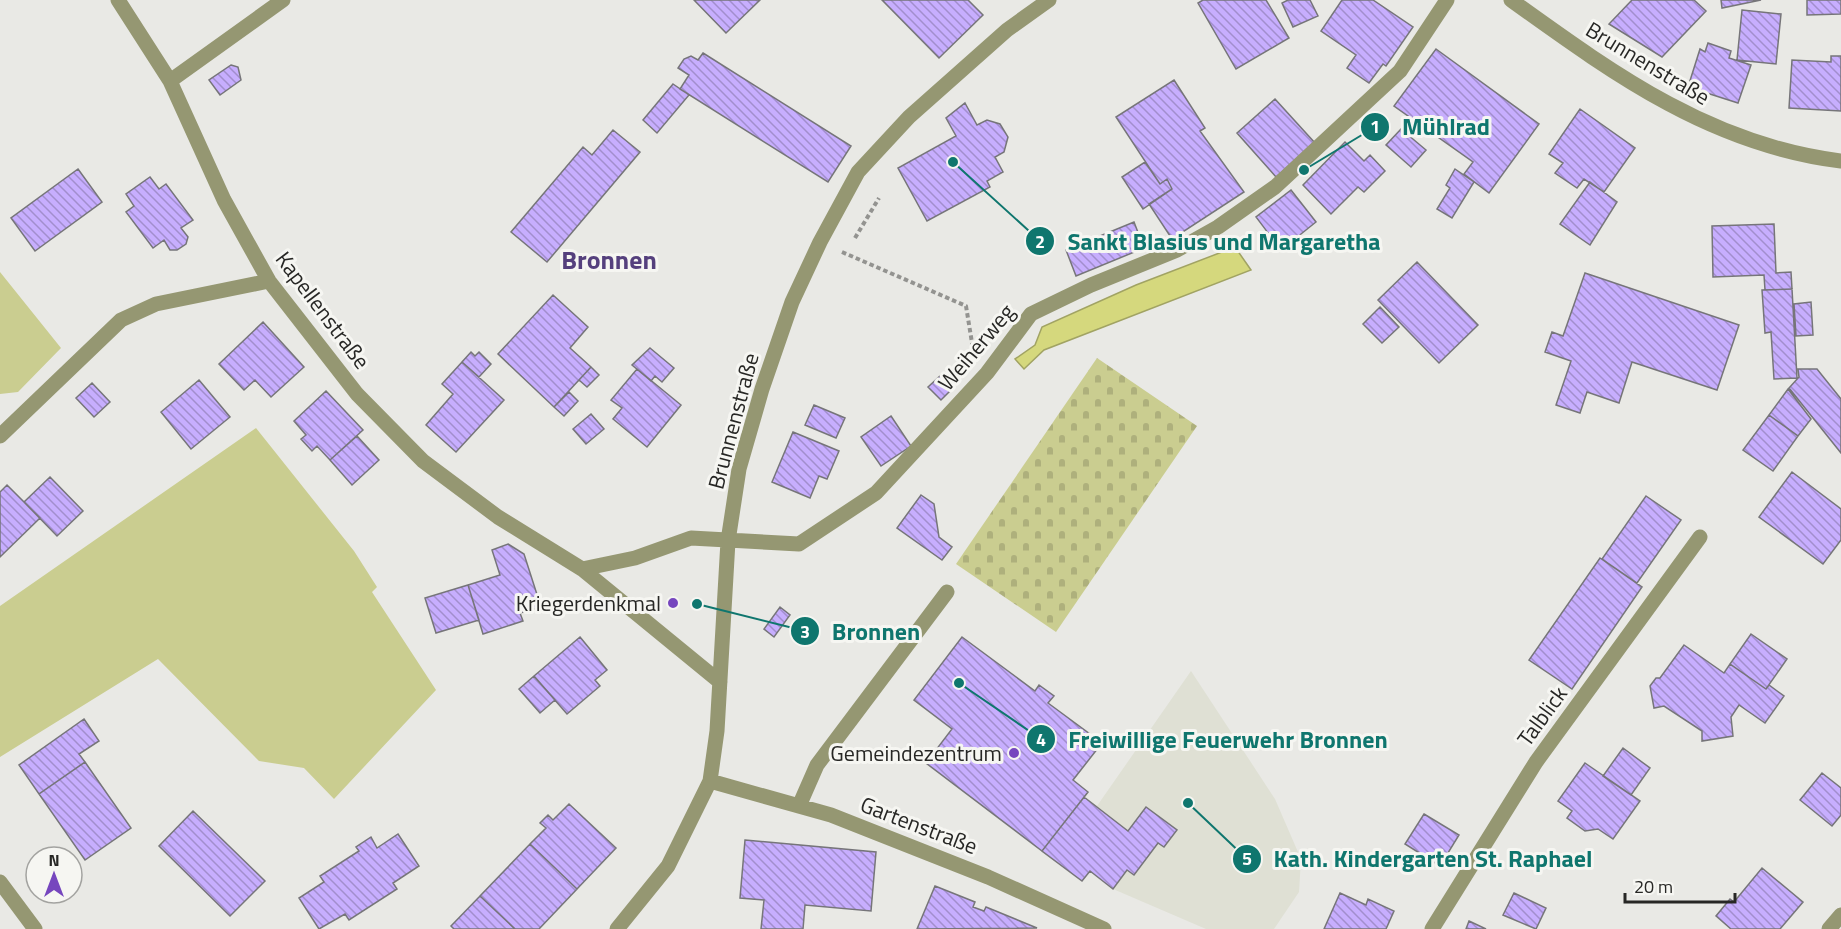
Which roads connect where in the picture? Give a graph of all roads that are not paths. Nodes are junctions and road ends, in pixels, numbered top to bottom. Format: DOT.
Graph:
graph roads {
  1 [pos="118,0"];
  2 [pos="283,0"];
  3 [pos="1048,0"];
  4 [pos="1447,0"];
  5 [pos="1511,0"];
  6 [pos="170,81"];
  7 [pos="1841,161"];
  8 [pos="269,281"];
  9 [pos="0,436"];
  10 [pos="1700,537"];
  11 [pos="728,541"];
  12 [pos="582,569"];
  13 [pos="947,592"];
  14 [pos="720,682"];
  15 [pos="710,781"];
  16 [pos="799,806"];
  17 [pos="0,882"];
  18 [pos="1841,915"];
  19 [pos="34,929"];
  20 [pos="617,929"];
  21 [pos="1104,929"];
  22 [pos="1431,929"];
  23 [pos="1829,929"];
  1 -- 6 [label="street, Kapellenstraße"];
  2 -- 6 [label="street"];
  3 -- 11 [label="street, Brunnenstraße"];
  4 -- 11 [label="street, Weiherweg"];
  5 -- 7 [label="street, Brunnenstraße"];
  6 -- 8 [label="street, Kapellenstraße"];
  8 -- 9 [label="street"];
  8 -- 12 [label="street, Kapellenstraße"];
  10 -- 22 [label="street, Talblick"];
  11 -- 12 [label="street"];
  11 -- 14 [label="street, Brunnenstraße"];
  12 -- 14 [label="street, Kapellenstraße"];
  13 -- 16 [label="street"];
  14 -- 15 [label="street, Brunnenstraße"];
  15 -- 16 [label="street, Gartenstraße"];
  15 -- 20 [label="street, Brunnenstraße"];
  16 -- 21 [label="street, Gartenstraße"];
  17 -- 19 [label="street"];
  18 -- 23 [label="street"];
}
